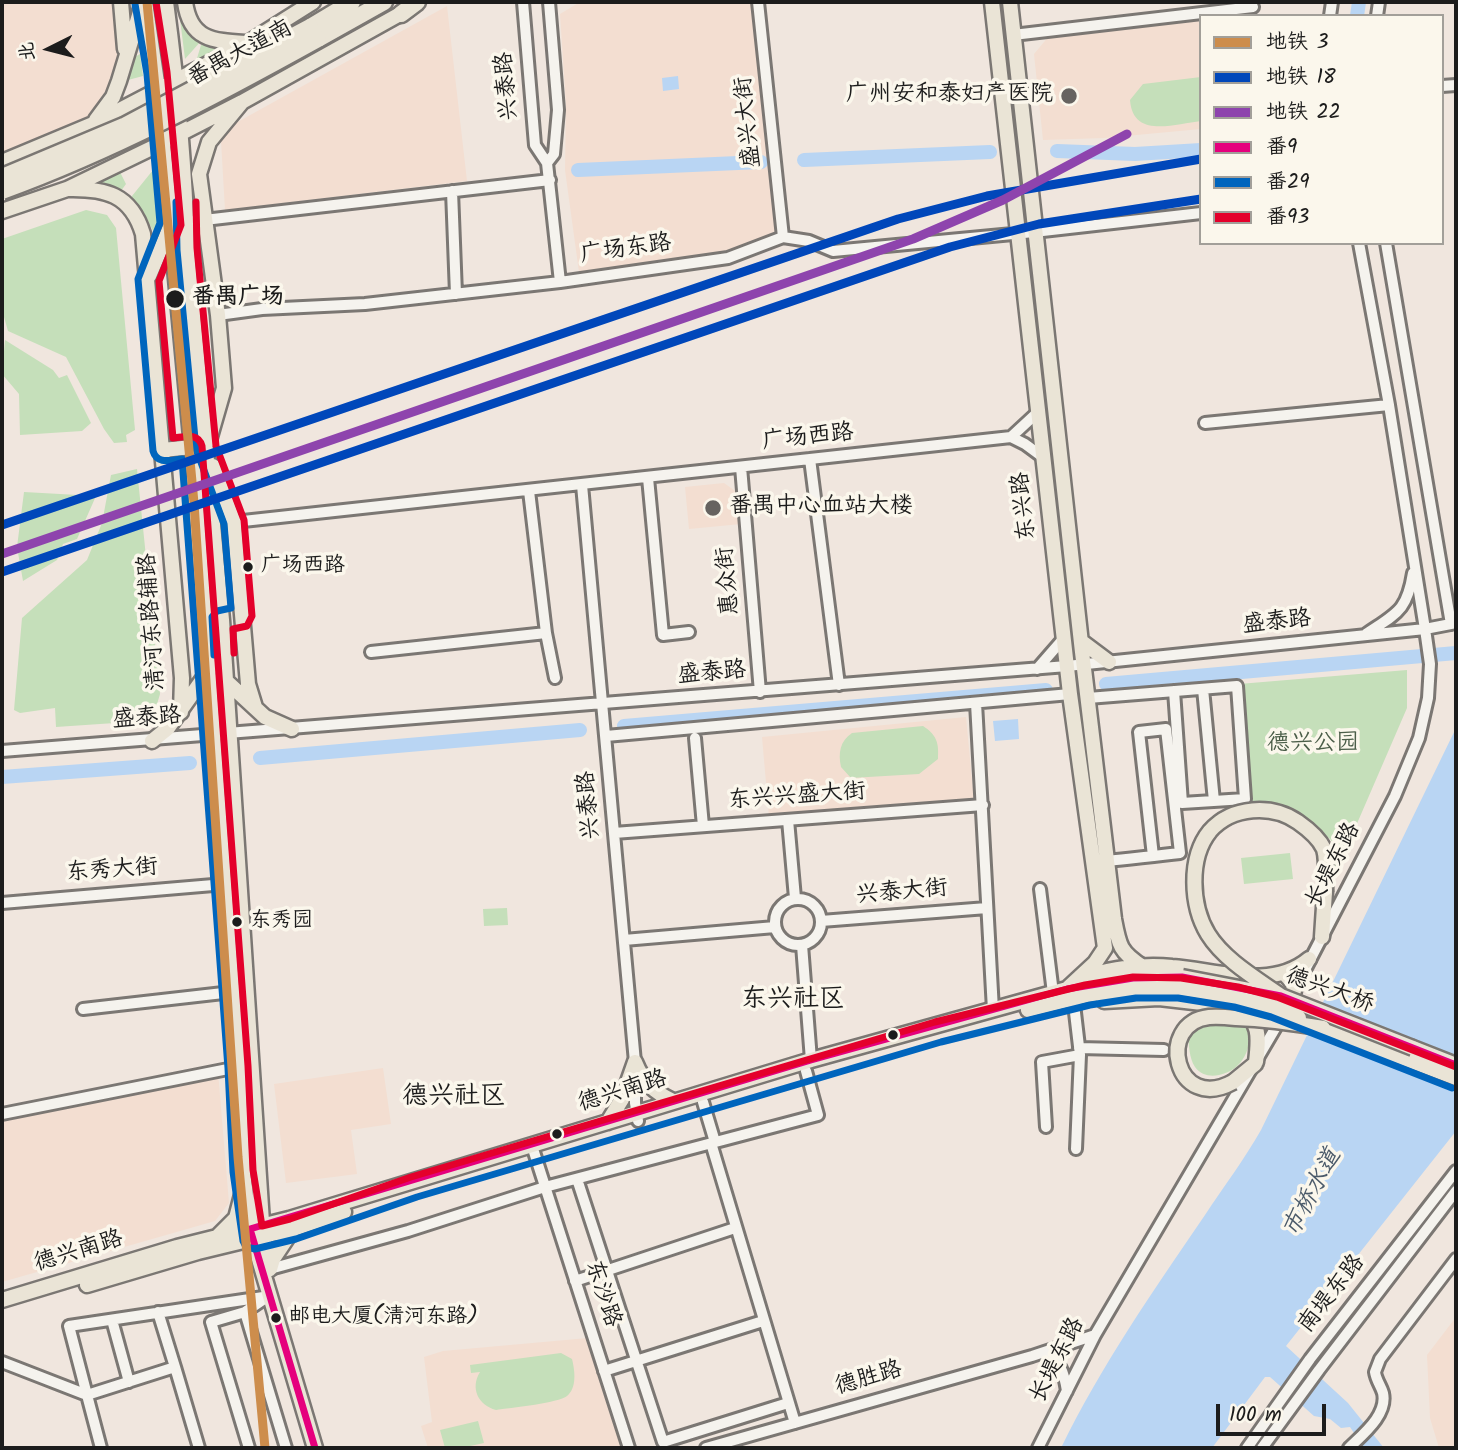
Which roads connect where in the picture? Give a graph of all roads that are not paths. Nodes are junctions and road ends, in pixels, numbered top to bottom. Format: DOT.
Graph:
graph roads {
  1 [pos="121,2"];
  2 [pos="144,2"];
  3 [pos="166,2"];
  4 [pos="185,2"];
  5 [pos="313,2"];
  6 [pos="352,2"];
  7 [pos="384,2"];
  8 [pos="420,2"];
  9 [pos="523,2"];
  10 [pos="549,2"];
  11 [pos="758,2"];
  12 [pos="992,2"];
  13 [pos="1010,2"];
  14 [pos="1253,7"];
  15 [pos="401,14"];
  16 [pos="314,33"];
  17 [pos="1013,35"];
  18 [pos="248,43"];
  19 [pos="126,57"];
  20 [pos="176,80"];
  21 [pos="158,89"];
  22 [pos="242,103"];
  23 [pos="93,124"];
  24 [pos="180,134"];
  25 [pos="162,143"];
  26 [pos="2,162"];
  27 [pos="547,163"];
  28 [pos="2,177"];
  29 [pos="550,180"];
  30 [pos="67,189"];
  31 [pos="2,191"];
  32 [pos="452,191"];
  33 [pos="2,211"];
  34 [pos="1199,213"];
  35 [pos="204,220"];
  36 [pos="187,222"];
  37 [pos="171,225"];
  38 [pos="1034,232"];
  39 [pos="1017,234"];
  40 [pos="783,237"];
  41 [pos="1359,245"];
  42 [pos="1386,245"];
  43 [pos="148,279"];
  44 [pos="560,282"];
  45 [pos="456,293"];
  46 [pos="218,315"];
  47 [pos="1389,405"];
  48 [pos="1038,412"];
  49 [pos="1205,423"];
  50 [pos="1011,437"];
  51 [pos="199,447"];
  52 [pos="163,450"];
  53 [pos="1044,458"];
  54 [pos="810,459"];
  55 [pos="741,467"];
  56 [pos="648,478"];
  57 [pos="582,485"];
  58 [pos="529,491"];
  59 [pos="234,522"];
  60 [pos="1415,566"];
  61 [pos="1076,601"];
  62 [pos="1451,601"];
  63 [pos="1060,603"];
  64 [pos="242,617"];
  65 [pos="222,620"];
  66 [pos="1454,624"];
  67 [pos="690,632"];
  68 [pos="546,633"];
  69 [pos="1426,633"];
  70 [pos="1365,635"];
  71 [pos="1064,638"];
  72 [pos="1081,641"];
  73 [pos="371,652"];
  74 [pos="1109,662"];
  75 [pos="1084,665"];
  76 [pos="1067,666"];
  77 [pos="210,669"];
  78 [pos="1037,669"];
  79 [pos="555,678"];
  80 [pos="226,681"];
  81 [pos="839,685"];
  82 [pos="1203,689"];
  83 [pos="1174,691"];
  84 [pos="761,692"];
  85 [pos="1070,694"];
  86 [pos="1088,698"];
  87 [pos="976,703"];
  88 [pos="603,705"];
  89 [pos="255,707"];
  90 [pos="181,712"];
  91 [pos="1091,728"];
  92 [pos="292,729"];
  93 [pos="1075,729"];
  94 [pos="229,735"];
  95 [pos="214,736"];
  96 [pos="606,736"];
  97 [pos="695,738"];
  98 [pos="152,741"];
  99 [pos="2,751"];
  100 [pos="234,789"];
  101 [pos="218,791"];
  102 [pos="1214,801"];
  103 [pos="983,806"];
  104 [pos="788,820"];
  105 [pos="703,826"];
  106 [pos="614,833"];
  107 [pos="1153,856"];
  108 [pos="1107,861"];
  109 [pos="225,884"];
  110 [pos="1040,889"];
  111 [pos="795,898"];
  112 [pos="2,903"];
  113 [pos="987,908"];
  114 [pos="821,921"];
  115 [pos="775,927"];
  116 [pos="1322,937"];
  117 [pos="624,940"];
  118 [pos="802,945"];
  119 [pos="1309,959"];
  120 [pos="1143,967"];
  121 [pos="1284,973"];
  122 [pos="1241,977"];
  123 [pos="1180,982"];
  124 [pos="1065,988"];
  125 [pos="232,992"];
  126 [pos="1288,994"];
  127 [pos="1074,1004"];
  128 [pos="1037,1007"];
  129 [pos="1237,1007"];
  130 [pos="83,1009"];
  131 [pos="993,1010"];
  132 [pos="1323,1027"];
  133 [pos="1164,1050"];
  134 [pos="1079,1052"];
  135 [pos="635,1062"];
  136 [pos="1256,1063"];
  137 [pos="1456,1065"];
  138 [pos="808,1066"];
  139 [pos="238,1067"];
  140 [pos="1456,1078"];
  141 [pos="673,1101"];
  142 [pos="703,1102"];
  143 [pos="2,1114"];
  144 [pos="637,1117"];
  145 [pos="608,1122"];
  146 [pos="1046,1126"];
  147 [pos="713,1143"];
  148 [pos="1076,1149"];
  149 [pos="534,1152"];
  150 [pos="259,1170"];
  151 [pos="243,1171"];
  152 [pos="1456,1171"];
  153 [pos="576,1179"];
  154 [pos="545,1187"];
  155 [pos="1456,1191"];
  156 [pos="261,1202"];
  157 [pos="291,1224"];
  158 [pos="735,1228"];
  159 [pos="257,1233"];
  160 [pos="217,1237"];
  161 [pos="1456,1259"];
  162 [pos="270,1269"];
  163 [pos="607,1270"];
  164 [pos="575,1281"];
  165 [pos="270,1296"];
  166 [pos="2,1300"];
  167 [pos="2,1309"];
  168 [pos="158,1312"];
  169 [pos="245,1312"];
  170 [pos="112,1320"];
  171 [pos="762,1321"];
  172 [pos="1095,1335"];
  173 [pos="1044,1352"];
  174 [pos="638,1361"];
  175 [pos="2,1362"];
  176 [pos="175,1367"];
  177 [pos="604,1371"];
  178 [pos="129,1382"];
  179 [pos="1067,1391"];
  180 [pos="87,1395"];
  181 [pos="788,1403"];
  182 [pos="795,1423"];
  183 [pos="1352,1445"];
  184 [pos="100,1448"];
  185 [pos="199,1448"];
  186 [pos="249,1448"];
  187 [pos="286,1448"];
  188 [pos="315,1448"];
  189 [pos="323,1448"];
  190 [pos="629,1448"];
  191 [pos="706,1448"];
  192 [pos="1038,1448"];
  193 [pos="1247,1448"];
  194 [pos="1262,1448"];
  1 -- 19 [label="main road"];
  2 -- 19 [label="main road"];
  2 -- 21 [label="main road"];
  3 -- 20 [label="main road"];
  4 -- 18 [label="main road"];
  5 -- 18 [label="main road"];
  6 -- 16 [label="highway, 番禺大道南"];
  7 -- 16 [label="highway, 番禺大道南"];
  8 -- 15 [label="highway"];
  9 -- 27 [label="street, 兴泰路"];
  10 -- 27 [label="street, 兴泰路"];
  11 -- 40 [label="street, 盛兴大街"];
  12 -- 39 [label="main road, 东兴路"];
  13 -- 17 [label="main road, 东兴路"];
  14 -- 17 [label="street"];
  15 -- 22 [label="main road"];
  16 -- 28 [label="highway, 番禺大道南, bridge"];
  16 -- 31 [label="highway, 番禺大道南, bridge"];
  17 -- 38 [label="main road, 东兴路"];
  18 -- 20 [label="main road"];
  19 -- 23 [label="main road"];
  20 -- 21 [label="main road"];
  20 -- 24 [label="main road"];
  21 -- 23 [label="main road"];
  21 -- 25 [label="main road"];
  22 -- 24 [label="main road"];
  22 -- 35 [label="main road"];
  23 -- 26 [label="main road"];
  24 -- 25 [label="main road"];
  24 -- 36 [label="main road"];
  25 -- 30 [label="main road"];
  25 -- 37 [label="main road"];
  27 -- 29 [label="street, 兴泰路"];
  29 -- 32 [label="street"];
  29 -- 44 [label="street, 兴泰路"];
  30 -- 33 [label="main road"];
  30 -- 43 [label="main road, 清河东路辅路"];
  32 -- 35 [label="street"];
  32 -- 45 [label="street"];
  34 -- 38 [label="street"];
  35 -- 36 [label="street"];
  35 -- 46 [label="main road"];
  36 -- 51 [label="main road"];
  37 -- 43 [label="main road"];
  37 -- 51 [label="main road"];
  38 -- 39 [label="street"];
  38 -- 61 [label="main road, 东兴路"];
  39 -- 40 [label="street"];
  39 -- 48 [label="main road, 东兴路"];
  40 -- 44 [label="street, 广场东路"];
  41 -- 47 [label="street, 长堤东路"];
  42 -- 62 [label="street"];
  43 -- 52 [label="main road, 清河东路辅路"];
  44 -- 45 [label="street, 广场东路"];
  45 -- 46 [label="street, 广场东路"];
  46 -- 51 [label="main road"];
  47 -- 49 [label="street"];
  47 -- 60 [label="street, 长堤东路"];
  48 -- 50 [label="street"];
  48 -- 53 [label="main road, 东兴路"];
  50 -- 53 [label="street"];
  50 -- 54 [label="street, 广场西路"];
  51 -- 52 [label="main road"];
  51 -- 59 [label="main road"];
  51 -- 65 [label="main road"];
  51 -- 77 [label="main road"];
  52 -- 90 [label="main road, 清河东路辅路"];
  53 -- 63 [label="main road, 东兴路"];
  54 -- 55 [label="street, 广场西路"];
  54 -- 81 [label="street"];
  55 -- 56 [label="street, 广场西路"];
  55 -- 84 [label="street, 惠众街"];
  56 -- 57 [label="street, 广场西路"];
  56 -- 67 [label="street"];
  57 -- 58 [label="street, 广场西路"];
  57 -- 88 [label="street, 兴泰路"];
  58 -- 59 [label="street, 广场西路"];
  58 -- 68 [label="street"];
  59 -- 64 [label="main road"];
  60 -- 69 [label="street, 长堤东路"];
  60 -- 70 [label="street"];
  61 -- 63 [label="main road"];
  61 -- 72 [label="main road, 东兴路"];
  62 -- 66 [label="street"];
  63 -- 71 [label="main road, 东兴路"];
  64 -- 65 [label="main road"];
  64 -- 89 [label="main road"];
  65 -- 80 [label="main road"];
  66 -- 69 [label="street, 盛泰路"];
  68 -- 73 [label="street"];
  68 -- 79 [label="street"];
  69 -- 70 [label="street, 盛泰路"];
  69 -- 116 [label="street, 长堤东路"];
  70 -- 74 [label="street, 盛泰路"];
  71 -- 76 [label="main road, 东兴路"];
  71 -- 78 [label="street"];
  72 -- 74 [label="main road"];
  72 -- 75 [label="main road, 东兴路"];
  74 -- 75 [label="street, 盛泰路"];
  75 -- 76 [label="street, 盛泰路"];
  75 -- 86 [label="main road, 东兴路"];
  76 -- 78 [label="street, 盛泰路"];
  76 -- 85 [label="main road, 东兴路"];
  77 -- 90 [label="main road"];
  77 -- 95 [label="main road"];
  78 -- 81 [label="street, 盛泰路"];
  80 -- 89 [label="main road"];
  80 -- 94 [label="main road"];
  81 -- 84 [label="street, 盛泰路"];
  82 -- 83 [label="street"];
  82 -- 102 [label="street"];
  82 -- 102 [label="street"];
  83 -- 86 [label="street"];
  83 -- 102 [label="street"];
  84 -- 88 [label="street, 盛泰路"];
  85 -- 87 [label="street"];
  85 -- 93 [label="main road, 东兴路"];
  86 -- 91 [label="main road, 东兴路"];
  87 -- 96 [label="street"];
  87 -- 103 [label="street"];
  88 -- 92 [label="street, 盛泰路"];
  88 -- 96 [label="street, 兴泰路"];
  89 -- 92 [label="main road"];
  90 -- 98 [label="main road"];
  91 -- 93 [label="main road"];
  91 -- 108 [label="main road, 东兴路"];
  92 -- 94 [label="street, 盛泰路"];
  93 -- 124 [label="main road, 东兴路"];
  94 -- 95 [label="street, 盛泰路"];
  94 -- 100 [label="main road"];
  95 -- 98 [label="street, 盛泰路"];
  95 -- 101 [label="main road"];
  96 -- 106 [label="street, 兴泰路"];
  97 -- 105 [label="street"];
  98 -- 99 [label="street, 盛泰路"];
  100 -- 101 [label="main road"];
  100 -- 150 [label="main road"];
  101 -- 109 [label="main road"];
  103 -- 104 [label="street, 东兴兴盛大街"];
  103 -- 113 [label="street"];
  104 -- 105 [label="street, 东兴兴盛大街"];
  104 -- 111 [label="street"];
  105 -- 106 [label="street, 东兴兴盛大街"];
  106 -- 117 [label="street, 兴泰路"];
  107 -- 107 [label="street"];
  107 -- 108 [label="street"];
  108 -- 120 [label="main road, 东兴路"];
  109 -- 112 [label="street, 东秀大街"];
  109 -- 125 [label="main road"];
  110 -- 124 [label="street"];
  111 -- 114 [label="street"];
  111 -- 115 [label="street"];
  113 -- 114 [label="street, 兴泰大街"];
  113 -- 131 [label="street"];
  114 -- 118 [label="street"];
  115 -- 117 [label="street"];
  115 -- 118 [label="street"];
  116 -- 119 [label="street, 长堤东路"];
  116 -- 126 [label="main road, bridge"];
  117 -- 135 [label="street, 兴泰路"];
  118 -- 138 [label="street"];
  119 -- 121 [label="main road"];
  119 -- 126 [label="street, 长堤东路"];
  120 -- 122 [label="main road"];
  120 -- 124 [label="main road"];
  121 -- 122 [label="main road"];
  121 -- 126 [label="main road"];
  122 -- 129 [label="main road"];
  123 -- 124 [label="main road, 德兴南路"];
  123 -- 126 [label="main road, 德兴大桥, bridge"];
  123 -- 128 [label="main road, 德兴南路"];
  123 -- 132 [label="main road, 德兴大桥, bridge"];
  124 -- 131 [label="main road, 德兴南路"];
  125 -- 130 [label="street"];
  125 -- 139 [label="main road"];
  126 -- 136 [label="street, 长堤东路"];
  126 -- 137 [label="main road, 德兴大桥, bridge"];
  127 -- 128 [label="main road"];
  127 -- 129 [label="main road"];
  127 -- 134 [label="street"];
  128 -- 138 [label="main road, 德兴南路"];
  129 -- 136 [label="main road"];
  131 -- 138 [label="main road, 德兴南路"];
  132 -- 136 [label="main road, bridge"];
  132 -- 140 [label="main road, 德兴大桥"];
  133 -- 134 [label="street"];
  134 -- 146 [label="street"];
  134 -- 148 [label="street"];
  135 -- 141 [label="main road"];
  135 -- 144 [label="street, 兴泰路"];
  135 -- 145 [label="main road"];
  136 -- 172 [label="street, 长堤东路"];
  138 -- 141 [label="main road, 德兴南路"];
  138 -- 142 [label="main road, 德兴南路"];
  138 -- 147 [label="street"];
  139 -- 143 [label="street"];
  139 -- 151 [label="main road"];
  141 -- 144 [label="main road, 德兴南路"];
  142 -- 144 [label="main road, 德兴南路"];
  142 -- 147 [label="street"];
  144 -- 145 [label="main road, 德兴南路"];
  144 -- 149 [label="main road, 德兴南路"];
  145 -- 157 [label="main road, 德兴南路"];
  147 -- 153 [label="street"];
  147 -- 158 [label="street"];
  149 -- 154 [label="street, 东沙路"];
  149 -- 157 [label="main road, 德兴南路"];
  150 -- 151 [label="main road"];
  150 -- 156 [label="main road"];
  151 -- 159 [label="main road"];
  151 -- 160 [label="main road"];
  152 -- 193 [label="street, 南堤东路"];
  153 -- 154 [label="street"];
  153 -- 163 [label="street"];
  154 -- 162 [label="street"];
  154 -- 164 [label="street, 东沙路"];
  155 -- 194 [label="street, 南堤东路"];
  156 -- 157 [label="main road"];
  156 -- 159 [label="main road"];
  157 -- 159 [label="main road, 德兴南路"];
  157 -- 162 [label="main road"];
  158 -- 163 [label="street"];
  158 -- 171 [label="street"];
  159 -- 160 [label="main road, 德兴南路"];
  159 -- 162 [label="main road"];
  159 -- 165 [label="main road"];
  159 -- 167 [label="main road, 德兴南路"];
  160 -- 166 [label="main road, 德兴南路"];
  161 -- 183 [label="street"];
  162 -- 189 [label="main road"];
  163 -- 164 [label="street"];
  163 -- 174 [label="street"];
  164 -- 177 [label="street, 东沙路"];
  165 -- 168 [label="street"];
  165 -- 169 [label="street"];
  165 -- 188 [label="main road"];
  168 -- 170 [label="street"];
  168 -- 176 [label="street"];
  169 -- 186 [label="street"];
  169 -- 187 [label="street"];
  170 -- 178 [label="street"];
  170 -- 180 [label="street"];
  171 -- 174 [label="street"];
  171 -- 181 [label="street"];
  172 -- 173 [label="street, 德胜路"];
  172 -- 179 [label="street, 长堤东路"];
  173 -- 179 [label="street"];
  173 -- 182 [label="street, 德胜路"];
  174 -- 177 [label="street"];
  174 -- 181 [label="street"];
  175 -- 180 [label="street"];
  176 -- 178 [label="street"];
  176 -- 185 [label="street"];
  177 -- 190 [label="street, 东沙路"];
  178 -- 180 [label="street"];
  179 -- 192 [label="street, 长堤东路"];
  180 -- 184 [label="street"];
  181 -- 182 [label="street"];
  182 -- 191 [label="street, 德胜路"];
}
